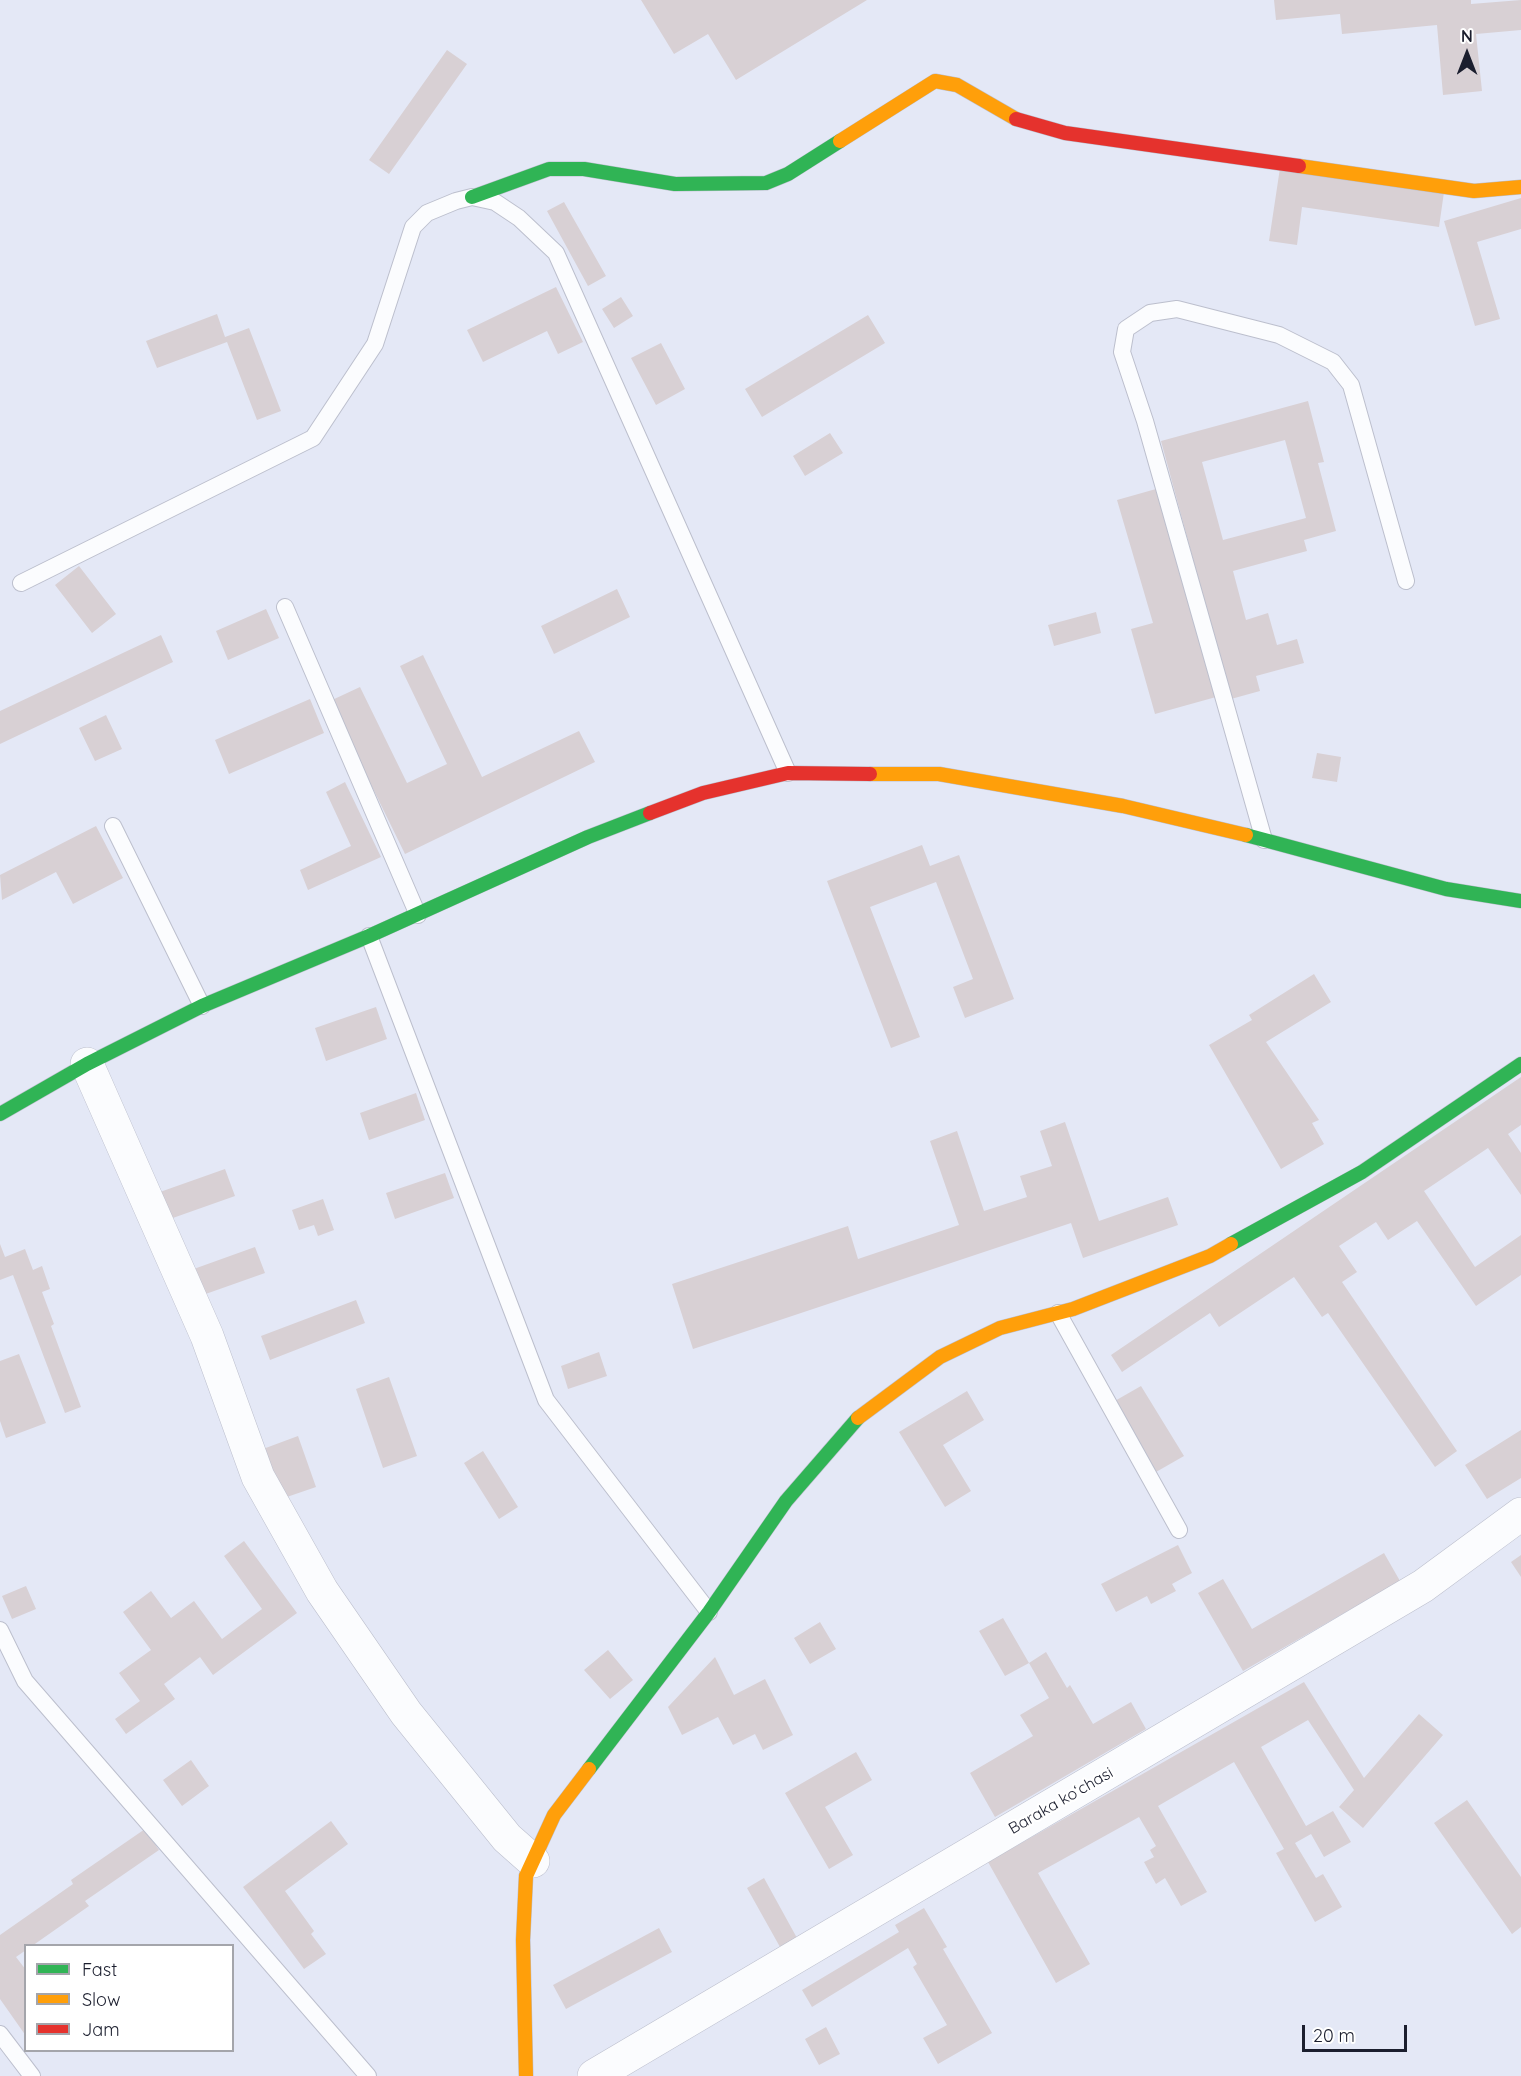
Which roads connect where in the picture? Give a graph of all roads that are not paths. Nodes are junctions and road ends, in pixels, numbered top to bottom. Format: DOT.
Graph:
graph roads {
  1 [pos="1521,187"];
  2 [pos="472,197"];
  3 [pos="1406,581"];
  4 [pos="21,583"];
  5 [pos="285,608"];
  6 [pos="788,773"];
  7 [pos="113,826"];
  8 [pos="1264,840"];
  9 [pos="1521,901"];
  10 [pos="418,915"];
  11 [pos="369,936"];
  12 [pos="202,1006"];
  13 [pos="87,1064"];
  14 [pos="1521,1064"];
  15 [pos="0,1114"];
  16 [pos="1058,1313"];
  17 [pos="1521,1514"];
  18 [pos="1179,1530"];
  19 [pos="709,1612"];
  20 [pos="0,1630"];
  21 [pos="533,1861"];
  22 [pos="0,2034"];
  23 [pos="32,2076"];
  24 [pos="368,2076"];
  25 [pos="526,2076"];
  26 [pos="594,2076"];
  1 -- 2 [label="street"];
  2 -- 4 [label="lane"];
  2 -- 6 [label="lane"];
  3 -- 8 [label="lane"];
  5 -- 10 [label="lane"];
  6 -- 8 [label="street"];
  6 -- 10 [label="street"];
  7 -- 12 [label="lane"];
  8 -- 9 [label="street"];
  10 -- 11 [label="street"];
  11 -- 12 [label="street"];
  11 -- 19 [label="lane"];
  12 -- 13 [label="street"];
  13 -- 15 [label="street"];
  13 -- 21 [label="street"];
  14 -- 16 [label="street"];
  16 -- 18 [label="lane"];
  16 -- 19 [label="street"];
  17 -- 26 [label="street, Baraka koʻchasi"];
  19 -- 21 [label="street"];
  20 -- 24 [label="lane"];
  21 -- 25 [label="street"];
  22 -- 23 [label="lane"];
}
